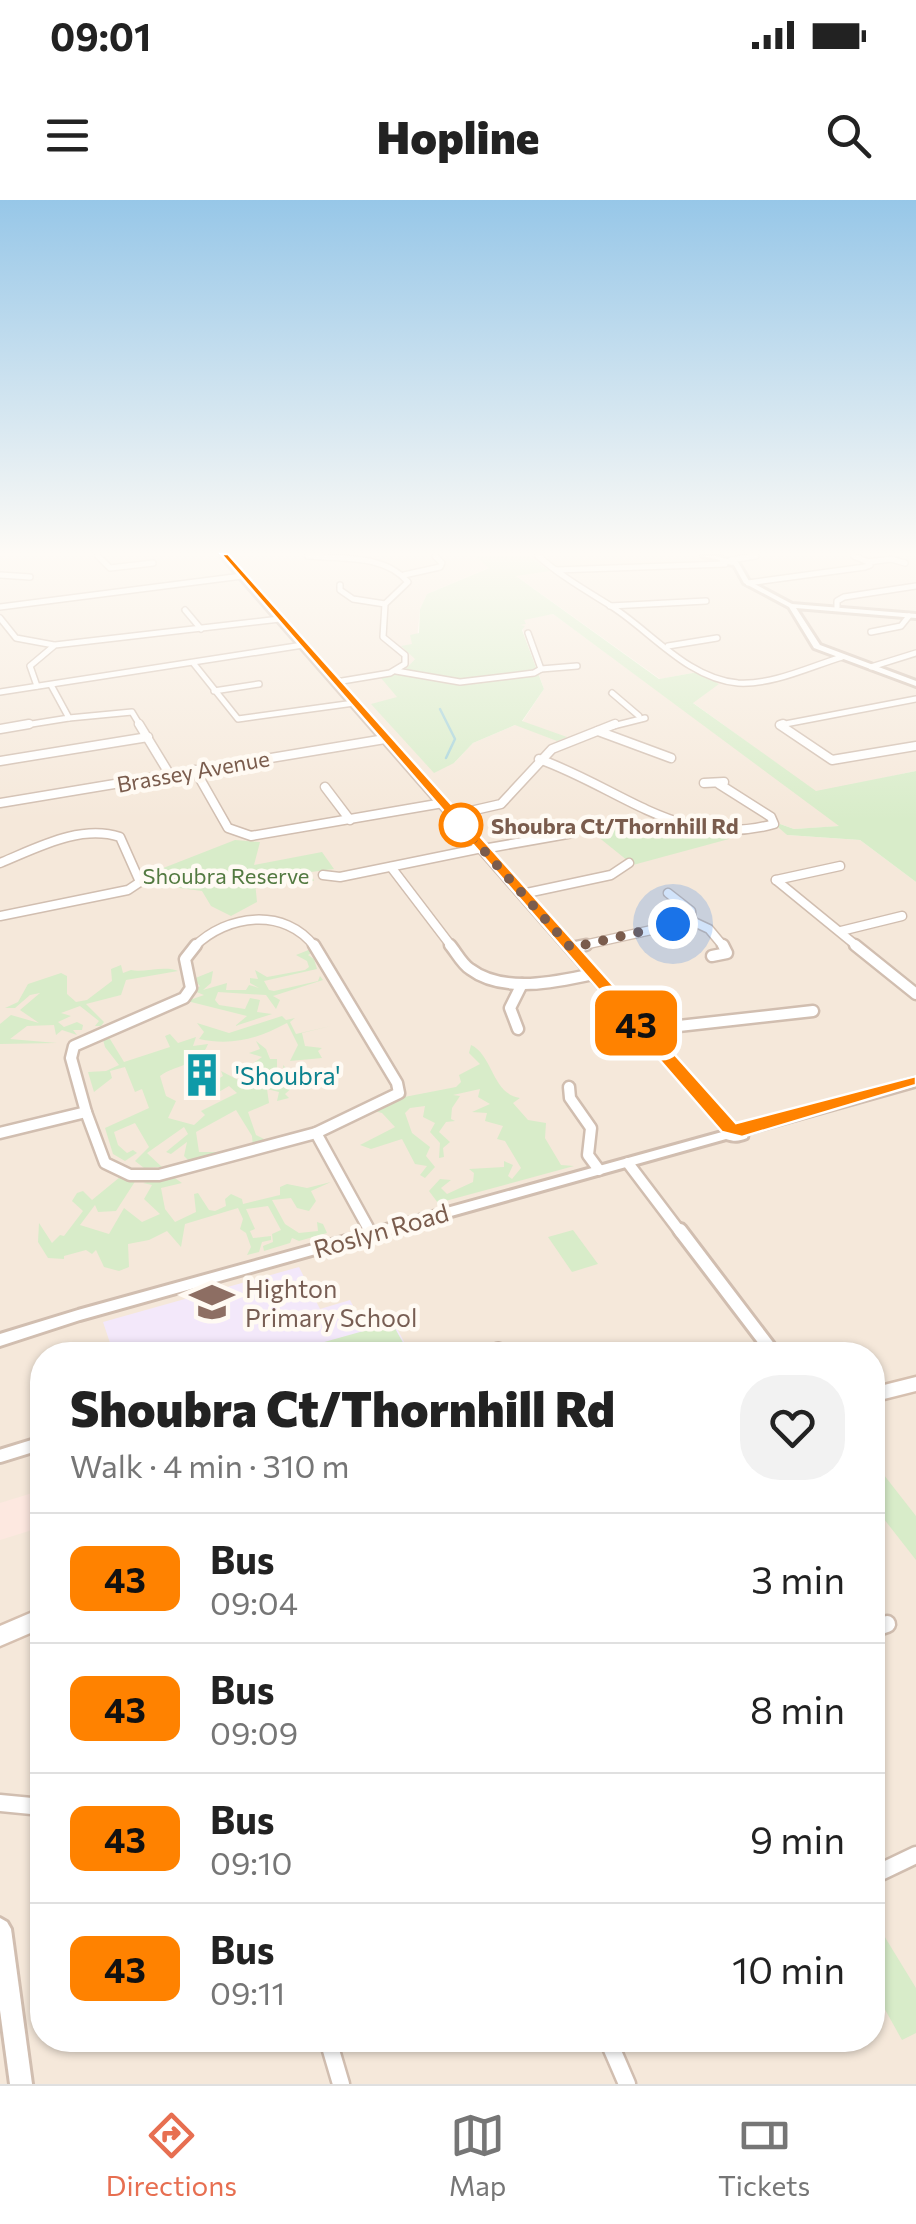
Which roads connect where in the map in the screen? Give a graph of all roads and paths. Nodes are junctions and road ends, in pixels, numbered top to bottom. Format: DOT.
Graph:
graph roads {
  1 [pos="55,644"];
  2 [pos="302,644"];
  3 [pos="392,644"];
  4 [pos="532,644"];
  5 [pos="662,644"];
  6 [pos="679,644"];
  7 [pos="816,644"];
  8 [pos="666,646"];
  9 [pos="305,647"];
  10 [pos="916,653"];
  11 [pos="842,657"];
  12 [pos="194,664"];
  13 [pos="577,666"];
  14 [pos="871,667"];
  15 [pos="541,669"];
  16 [pos="396,671"];
  17 [pos="336,682"];
  18 [pos="52,684"];
  19 [pos="259,684"];
  20 [pos="916,684"];
  21 [pos="37,686"];
  22 [pos="214,691"];
  23 [pos="0,692"];
  24 [pos="612,693"];
  25 [pos="916,699"];
  26 [pos="354,703"];
  27 [pos="69,718"];
  28 [pos="0,729"];
  29 [pos="598,730"];
  30 [pos="148,737"];
  31 [pos="386,738"];
  32 [pos="916,746"];
  33 [pos="672,758"];
  34 [pos="539,759"];
  35 [pos="0,761"];
  36 [pos="195,770"];
  37 [pos="170,775"];
  38 [pos="704,784"];
  39 [pos="325,787"];
  40 [pos="0,803"];
  41 [pos="443,804"];
  42 [pos="453,815"];
  43 [pos="350,820"];
  44 [pos="573,833"];
  45 [pos="483,849"];
  46 [pos="0,862"];
  47 [pos="629,863"];
  48 [pos="840,866"];
  49 [pos="391,867"];
  50 [pos="323,875"];
  51 [pos="668,893"];
  52 [pos="522,894"];
  53 [pos="0,916"];
  54 [pos="902,916"];
  55 [pos="692,922"];
  56 [pos="841,931"];
  57 [pos="571,948"];
  58 [pos="712,956"];
  59 [pos="594,974"];
  60 [pos="522,984"];
  61 [pos="914,990"];
  62 [pos="813,1011"];
  63 [pos="518,1029"];
  64 [pos="642,1030"];
  65 [pos="916,1082"];
  66 [pos="569,1086"];
  67 [pos="86,1112"];
  68 [pos="733,1131"];
  69 [pos="0,1132"];
  70 [pos="316,1133"];
  71 [pos="628,1163"];
  72 [pos="599,1170"];
  73 [pos="371,1233"];
  74 [pos="0,1334"];
  75 [pos="765,1342"];
  76 [pos="913,1388"];
  77 [pos="885,1393"];
  78 [pos="30,1447"];
  79 [pos="0,1456"];
  80 [pos="30,1619"];
  81 [pos="0,1621"];
  82 [pos="30,1623"];
  83 [pos="0,1636"];
  84 [pos="0,1803"];
  85 [pos="30,1806"];
  86 [pos="916,1855"];
  87 [pos="885,1870"];
  88 [pos="0,1930"];
  89 [pos="332,2052"];
  90 [pos="613,2052"];
  91 [pos="21,2084"];
  92 [pos="341,2084"];
  93 [pos="628,2084"];
  1 -- 21 [label="street"];
  2 -- 9 [label="street"];
  3 -- 16 [label="street"];
  4 -- 15 [label="street"];
  5 -- 8 [label="street"];
  6 -- 8 [label="street"];
  7 -- 11 [label="street"];
  8 -- 11 [label="street"];
  9 -- 12 [label="street"];
  9 -- 17 [label="street"];
  10 -- 14 [label="street"];
  11 -- 14 [label="street"];
  12 -- 18 [label="street"];
  12 -- 22 [label="street"];
  13 -- 15 [label="street"];
  14 -- 20 [label="street"];
  15 -- 16 [label="street"];
  16 -- 17 [label="street"];
  17 -- 26 [label="street"];
  18 -- 21 [label="street"];
  18 -- 27 [label="street"];
  19 -- 22 [label="street"];
  21 -- 23 [label="street"];
  22 -- 26 [label="street"];
  24 -- 29 [label="street"];
  25 -- 32 [label="street"];
  26 -- 31 [label="street"];
  27 -- 28 [label="street"];
  27 -- 30 [label="street"];
  29 -- 33 [label="street"];
  29 -- 34 [label="street"];
  30 -- 35 [label="street"];
  30 -- 37 [label="street"];
  31 -- 36 [label="street, Brassey Avenue"];
  31 -- 41 [label="street"];
  34 -- 38 [label="street"];
  34 -- 42 [label="street"];
  36 -- 37 [label="street, Brassey Avenue"];
  36 -- 43 [label="street"];
  37 -- 40 [label="street, Brassey Avenue"];
  39 -- 43 [label="street"];
  41 -- 42 [label="street"];
  41 -- 43 [label="street"];
  42 -- 45 [label="street"];
  44 -- 45 [label="street"];
  45 -- 49 [label="street"];
  45 -- 52 [label="street"];
  46 -- 53 [label="street"];
  47 -- 52 [label="street"];
  48 -- 56 [label="street"];
  49 -- 50 [label="street"];
  49 -- 60 [label="street"];
  51 -- 55 [label="street"];
  52 -- 57 [label="street"];
  54 -- 56 [label="street"];
  55 -- 57 [label="street"];
  55 -- 58 [label="street"];
  56 -- 61 [label="street"];
  57 -- 59 [label="street"];
  59 -- 60 [label="street"];
  59 -- 64 [label="street"];
  60 -- 63 [label="street"];
  62 -- 64 [label="street"];
  64 -- 68 [label="street"];
  65 -- 68 [label="street, Roslyn Road"];
  66 -- 72 [label="street"];
  67 -- 69 [label="street"];
  67 -- 70 [label="street"];
  67 -- 70 [label="street"];
  68 -- 71 [label="street, Roslyn Road"];
  70 -- 73 [label="street"];
  71 -- 72 [label="street, Roslyn Road"];
  71 -- 75 [label="street"];
  72 -- 73 [label="street, Roslyn Road"];
  73 -- 74 [label="street, Roslyn Road"];
  76 -- 77 [label="main road"];
  78 -- 79 [label="street"];
  80 -- 81 [label="main road"];
  82 -- 83 [label="main road"];
  84 -- 85 [label="street"];
  86 -- 87 [label="street"];
  88 -- 91 [label="street"];
  89 -- 92 [label="street"];
  90 -- 93 [label="street"];
}
